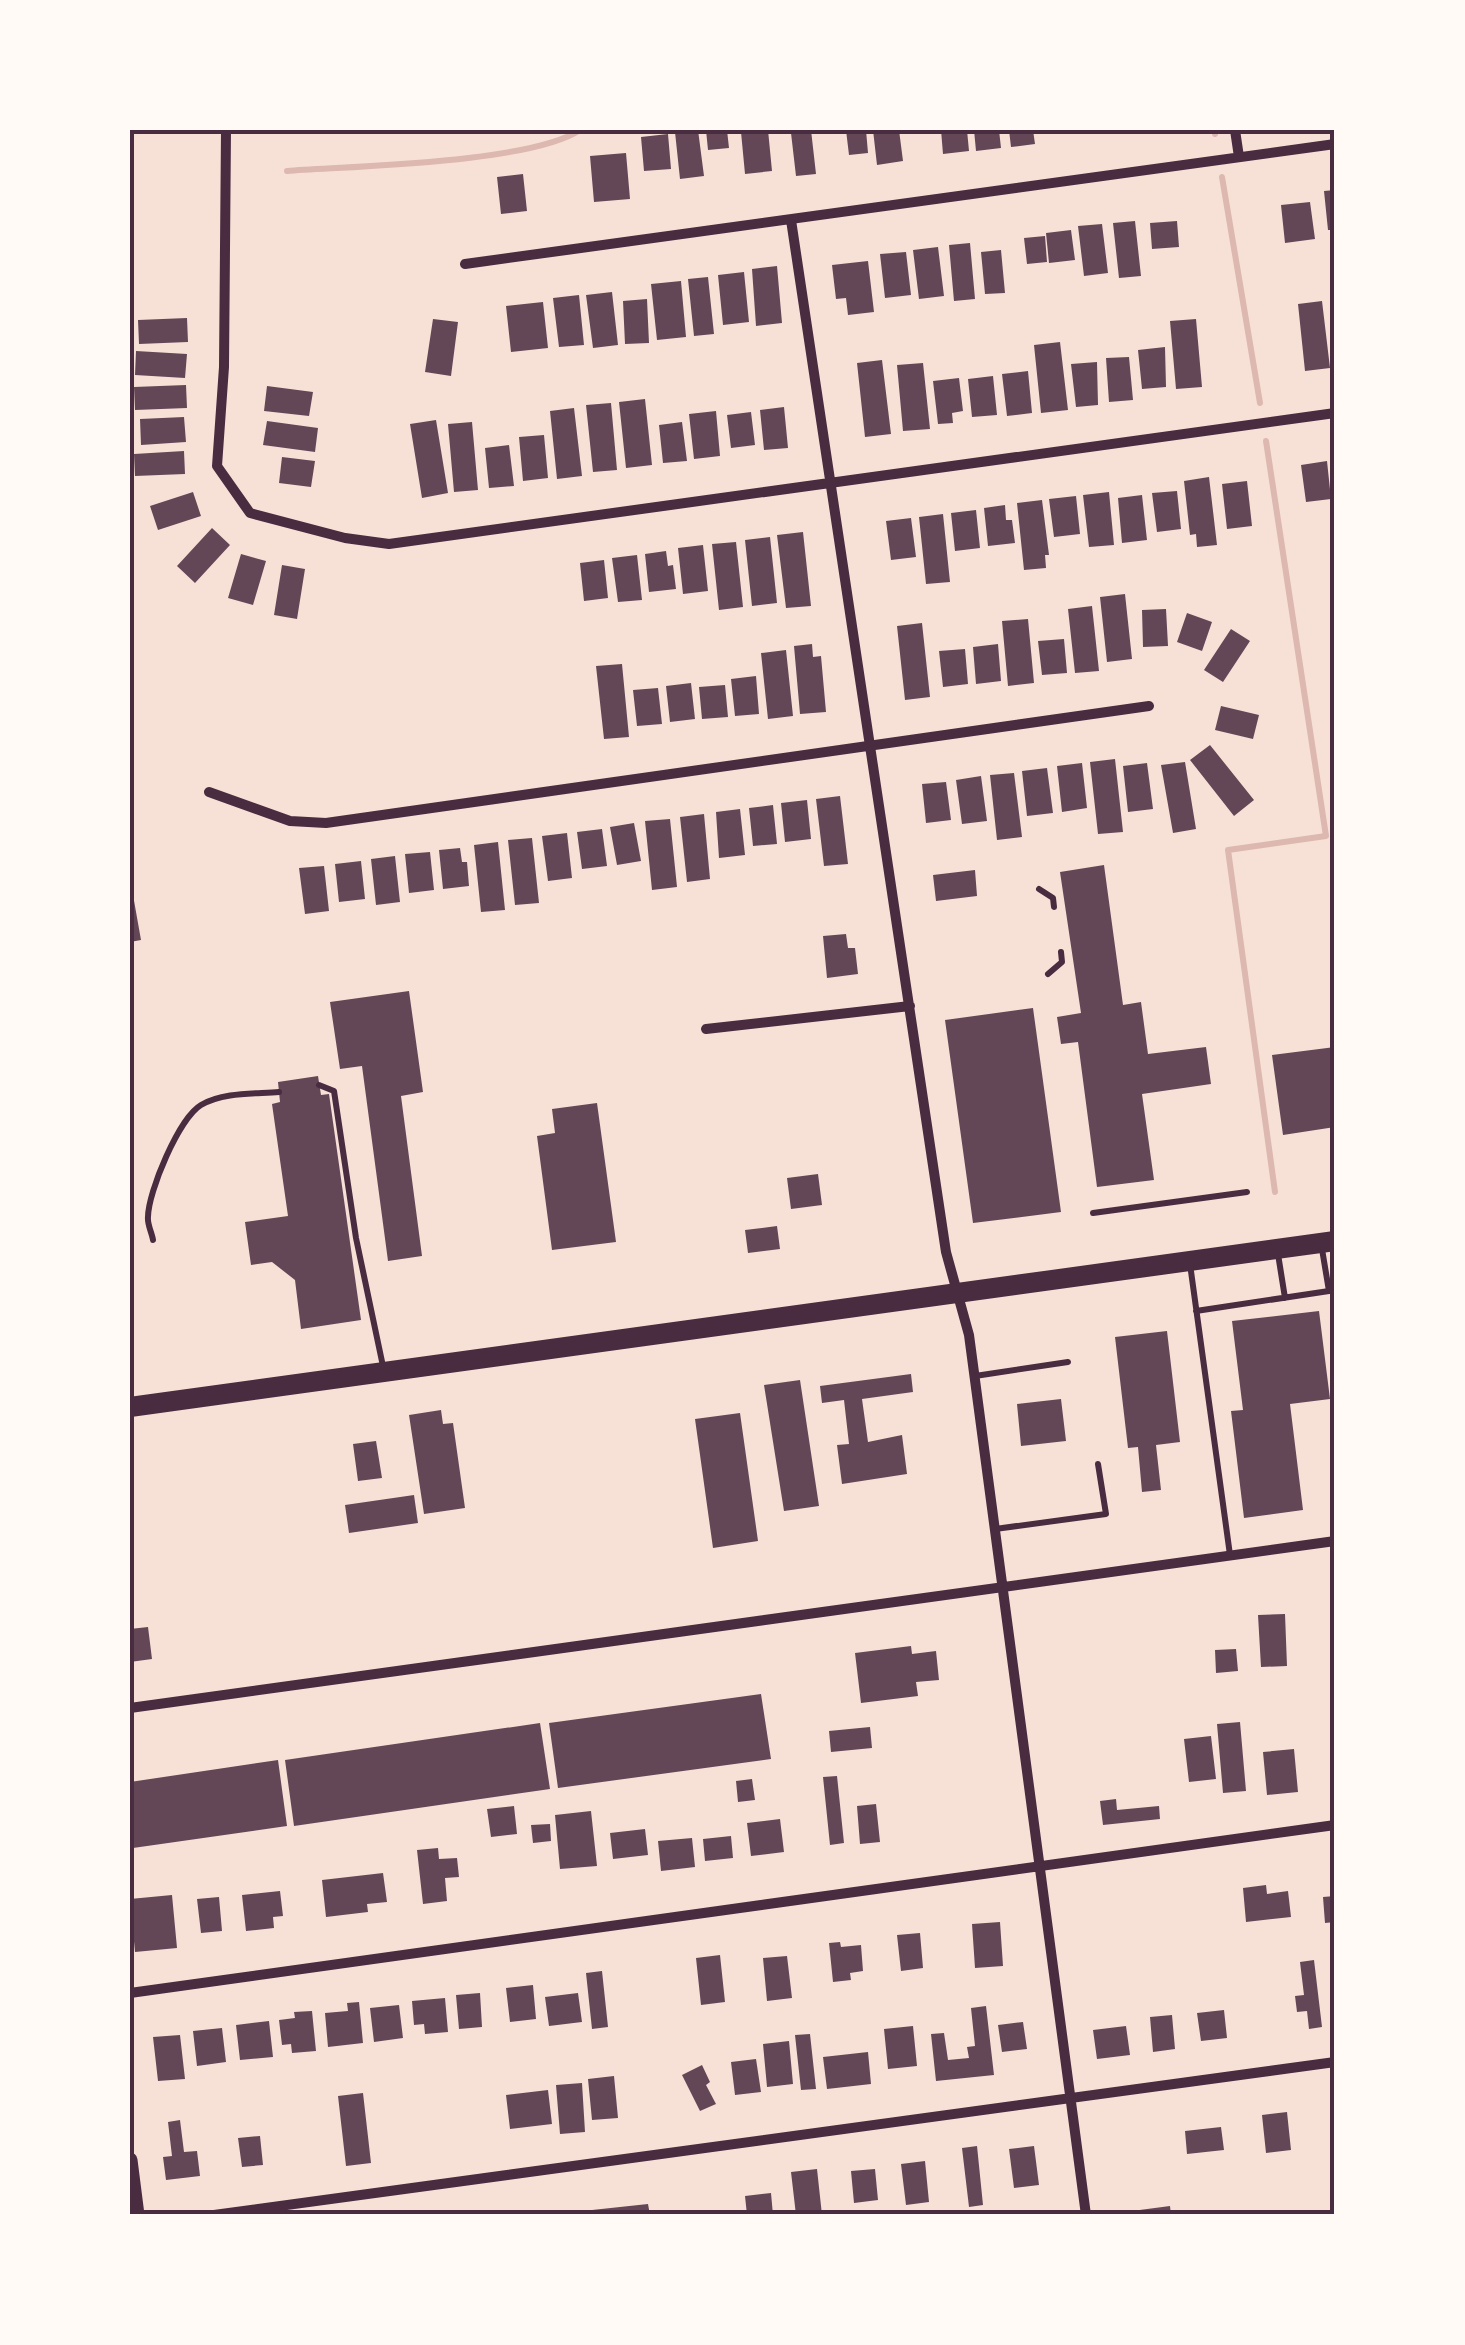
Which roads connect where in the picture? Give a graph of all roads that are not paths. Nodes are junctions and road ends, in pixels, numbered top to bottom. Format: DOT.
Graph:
graph roads {
  1 [pos="226,130"];
  2 [pos="1235,130"];
  3 [pos="1335,144"];
  4 [pos="1239,157"];
  5 [pos="791,220"];
  6 [pos="465,264"];
  7 [pos="1335,414"];
  8 [pos="832,482"];
  9 [pos="1149,706"];
  10 [pos="870,745"];
  11 [pos="209,792"];
  12 [pos="1039,889"];
  13 [pos="1054,907"];
  14 [pos="1061,952"];
  15 [pos="1048,974"];
  16 [pos="910,1006"];
  17 [pos="706,1028"];
  18 [pos="319,1085"];
  19 [pos="279,1092"];
  20 [pos="1247,1192"];
  21 [pos="1094,1212"];
  22 [pos="154,1240"];
  23 [pos="1328,1242"];
  24 [pos="1277,1248"];
  25 [pos="1189,1260"];
  26 [pos="1332,1291"];
  27 [pos="956,1292"];
  28 [pos="1284,1298"];
  29 [pos="1196,1311"];
  30 [pos="1068,1362"];
  31 [pos="384,1372"];
  32 [pos="974,1376"];
  33 [pos="130,1407"];
  34 [pos="1098,1464"];
  35 [pos="994,1530"];
  36 [pos="1335,1541"];
  37 [pos="1230,1556"];
  38 [pos="1001,1587"];
  39 [pos="130,1708"];
  40 [pos="1335,1825"];
  41 [pos="1040,1866"];
  42 [pos="130,1992"];
  43 [pos="1335,2062"];
  44 [pos="1070,2098"];
  45 [pos="130,2160"];
  46 [pos="137,2215"];
  47 [pos="214,2215"];
  48 [pos="1086,2215"];
  1 -- 8 [label="street"];
  2 -- 4 [label="street"];
  3 -- 4 [label="street"];
  4 -- 5 [label="street"];
  5 -- 6 [label="street"];
  5 -- 8 [label="street"];
  7 -- 8 [label="street"];
  8 -- 10 [label="street"];
  9 -- 10 [label="street"];
  10 -- 11 [label="street"];
  10 -- 16 [label="street"];
  12 -- 13 [label="lane"];
  14 -- 15 [label="lane"];
  16 -- 17 [label="street"];
  16 -- 27 [label="street"];
  18 -- 31 [label="lane"];
  19 -- 22 [label="lane"];
  20 -- 21 [label="lane"];
  23 -- 24 [label="main road"];
  23 -- 26 [label="lane"];
  24 -- 25 [label="main road"];
  24 -- 28 [label="lane"];
  25 -- 27 [label="main road"];
  25 -- 29 [label="lane"];
  26 -- 28 [label="lane"];
  27 -- 31 [label="main road"];
  27 -- 32 [label="street"];
  28 -- 29 [label="lane"];
  29 -- 37 [label="lane"];
  30 -- 32 [label="lane"];
  31 -- 33 [label="main road"];
  32 -- 35 [label="street"];
  34 -- 35 [label="lane"];
  35 -- 38 [label="street"];
  36 -- 37 [label="street"];
  37 -- 38 [label="street"];
  38 -- 39 [label="street"];
  38 -- 41 [label="street"];
  40 -- 41 [label="street"];
  41 -- 42 [label="street"];
  41 -- 44 [label="street"];
  43 -- 44 [label="street"];
  44 -- 47 [label="street"];
  44 -- 48 [label="street"];
  45 -- 46 [label="street"];
}
